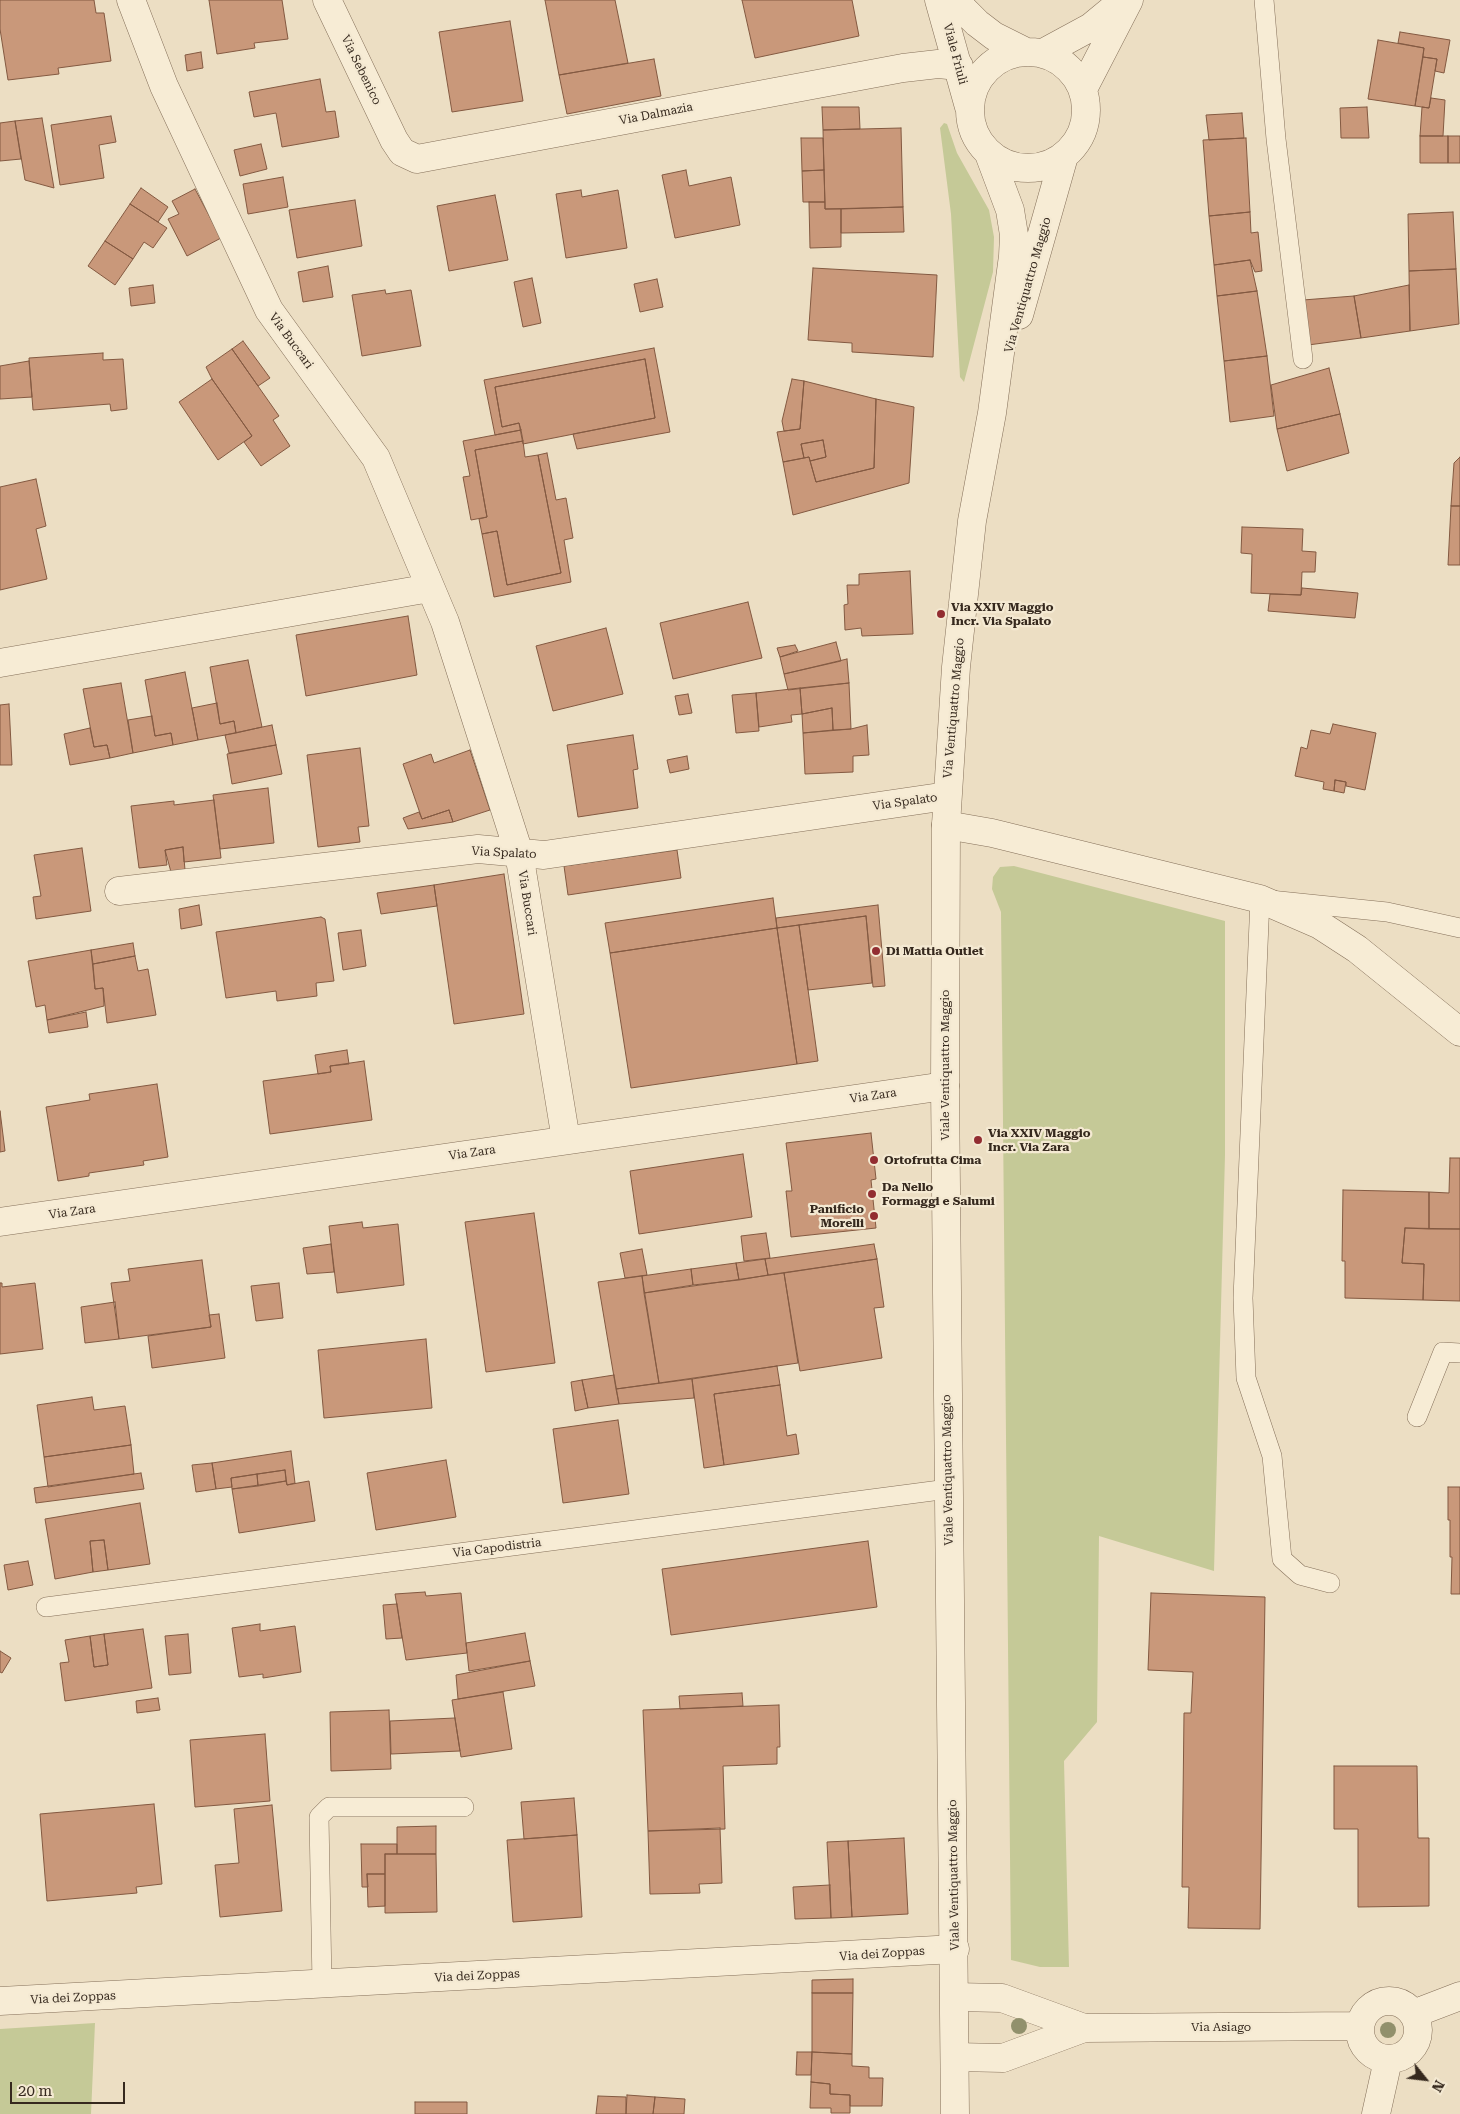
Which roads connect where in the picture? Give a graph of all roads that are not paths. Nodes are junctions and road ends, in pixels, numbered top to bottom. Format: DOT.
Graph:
graph roads {
  1 [pos="131,0"];
  2 [pos="327,0"];
  3 [pos="939,0"];
  4 [pos="954,0"];
  5 [pos="1120,0"];
  6 [pos="1129,0"];
  7 [pos="1264,0"];
  8 [pos="977,23"];
  9 [pos="950,35"];
  10 [pos="1033,52"];
  11 [pos="924,65"];
  12 [pos="959,66"];
  13 [pos="1083,89"];
  14 [pos="969,109"];
  15 [pos="394,140"];
  16 [pos="989,154"];
  17 [pos="1064,156"];
  18 [pos="1303,360"];
  19 [pos="992,413"];
  20 [pos="430,588"];
  21 [pos="0,663"];
  22 [pos="947,796"];
  23 [pos="946,825"];
  24 [pos="519,853"];
  25 [pos="119,890"];
  26 [pos="1260,899"];
  27 [pos="1460,928"];
  28 [pos="1460,1032"];
  29 [pos="945,1086"];
  30 [pos="566,1140"];
  31 [pos="0,1222"];
  32 [pos="1460,1353"];
  33 [pos="1417,1417"];
  34 [pos="948,1489"];
  35 [pos="1330,1583"];
  36 [pos="46,1607"];
  37 [pos="464,1807"];
  38 [pos="955,1949"];
  39 [pos="322,1984"];
  40 [pos="1460,1996"];
  41 [pos="955,1997"];
  42 [pos="0,2002"];
  43 [pos="1413,2014"];
  44 [pos="1359,2026"];
  45 [pos="1084,2028"];
  46 [pos="955,2057"];
  47 [pos="1388,2060"];
  48 [pos="955,2114"];
  49 [pos="1376,2114"];
  1 -- 20 [label="street, Via Buccari"];
  2 -- 15 [label="street, Via Sebenico"];
  3 -- 9 [label="street, Viale Friuli"];
  4 -- 8 [label="street, Viale Friuli"];
  5 -- 10 [label="street"];
  6 -- 13 [label="street"];
  7 -- 18 [label="lane"];
  8 -- 9 [label="street"];
  8 -- 10 [label="street, Viale Friuli"];
  9 -- 11 [label="street"];
  9 -- 12 [label="street, Viale Friuli"];
  10 -- 13 [label="street"];
  10 -- 14 [label="street"];
  11 -- 12 [label="street, Via Dalmazia"];
  11 -- 15 [label="street, Via Dalmazia"];
  12 -- 14 [label="street, Viale Friuli"];
  13 -- 17 [label="street"];
  14 -- 16 [label="street"];
  16 -- 17 [label="street"];
  16 -- 19 [label="street, Via Ventiquattro Maggio"];
  17 -- 19 [label="street, Via Ventiquattro Maggio"];
  19 -- 22 [label="street, Via Ventiquattro Maggio"];
  20 -- 21 [label="street"];
  20 -- 24 [label="street, Via Buccari"];
  22 -- 23 [label="street, Via Ventiquattro Maggio"];
  22 -- 24 [label="street, Via Spalato"];
  23 -- 26 [label="street"];
  23 -- 29 [label="street, Viale Ventiquattro Maggio"];
  24 -- 25 [label="street, Via Spalato"];
  24 -- 30 [label="street, Via Buccari"];
  26 -- 27 [label="lane"];
  26 -- 28 [label="street"];
  26 -- 35 [label="lane"];
  29 -- 30 [label="street, Via Zara"];
  29 -- 34 [label="street, Viale Ventiquattro Maggio"];
  30 -- 31 [label="street, Via Zara"];
  32 -- 33 [label="lane"];
  34 -- 36 [label="lane, Via Capodistria"];
  34 -- 38 [label="street, Viale Ventiquattro Maggio"];
  37 -- 39 [label="lane"];
  38 -- 39 [label="street, Via dei Zoppas"];
  38 -- 41 [label="street, Viale Ventiquattro Maggio"];
  39 -- 42 [label="street, Via dei Zoppas"];
  40 -- 43 [label="street"];
  41 -- 45 [label="street, Via Asiago"];
  41 -- 46 [label="street, Viale Ventiquattro Maggio"];
  43 -- 44 [label="street"];
  43 -- 47 [label="street"];
  44 -- 45 [label="street, Via Asiago"];
  44 -- 47 [label="street"];
  45 -- 46 [label="street, Via Asiago"];
  46 -- 48 [label="street, Viale Ventiquattro Maggio"];
  47 -- 49 [label="street"];
}
